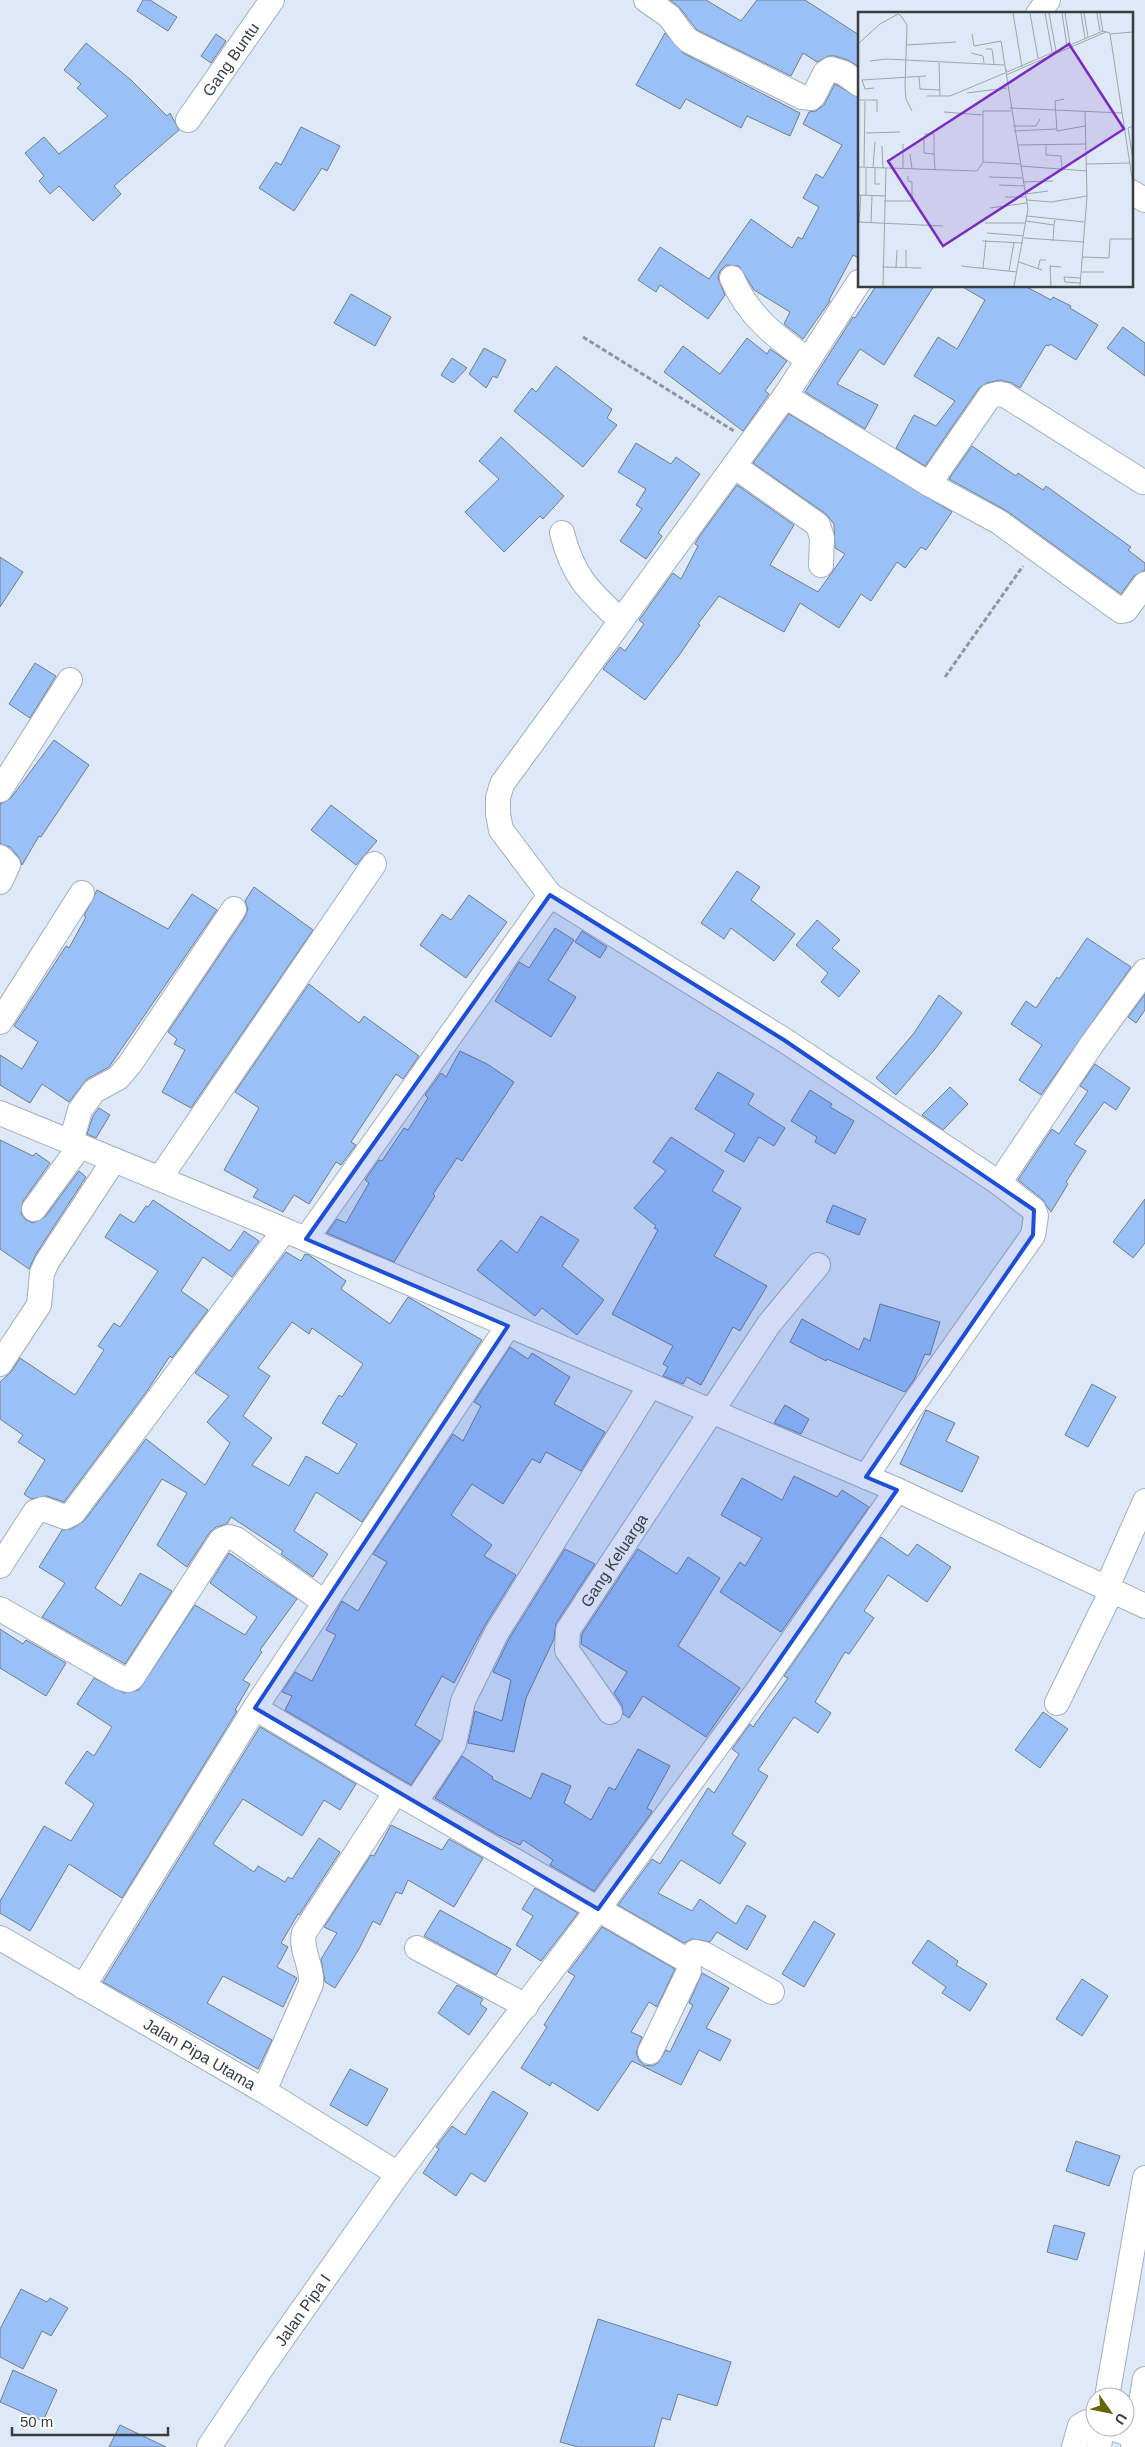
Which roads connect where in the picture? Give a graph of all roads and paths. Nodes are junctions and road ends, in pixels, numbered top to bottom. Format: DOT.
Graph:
graph roads {
  1 [pos="272,0"];
  2 [pos="646,0"];
  3 [pos="1048,0"];
  4 [pos="1039,12"];
  5 [pos="858,83"];
  6 [pos="188,120"];
  7 [pos="1132,193"];
  8 [pos="1145,200"];
  9 [pos="732,278"];
  10 [pos="858,284"];
  11 [pos="583,336"];
  12 [pos="808,360"];
  13 [pos="785,396"];
  14 [pos="752,442"];
  15 [pos="734,466"];
  16 [pos="1143,482"];
  17 [pos="929,484"];
  18 [pos="562,533"];
  19 [pos="1035,549"];
  20 [pos="821,565"];
  21 [pos="1145,584"];
  22 [pos="621,621"];
  23 [pos="945,677"];
  24 [pos="70,680"];
  25 [pos="0,790"];
  26 [pos="0,856"];
  27 [pos="374,864"];
  28 [pos="0,882"];
  29 [pos="82,893"];
  30 [pos="550,895"];
  31 [pos="234,909"];
  32 [pos="1145,971"];
  33 [pos="0,1022"];
  34 [pos="0,1113"];
  35 [pos="75,1144"];
  36 [pos="114,1160"];
  37 [pos="160,1178"];
  38 [pos="999,1183"];
  39 [pos="34,1209"];
  40 [pos="284,1231"];
  41 [pos="306,1239"];
  42 [pos="818,1265"];
  43 [pos="508,1326"];
  44 [pos="0,1364"];
  45 [pos="650,1386"];
  46 [pos="712,1412"];
  47 [pos="866,1477"];
  48 [pos="897,1490"];
  49 [pos="1145,1501"];
  50 [pos="0,1566"];
  51 [pos="1109,1589"];
  52 [pos="324,1602"];
  53 [pos="1145,1606"];
  54 [pos="0,1609"];
  55 [pos="1057,1703"];
  56 [pos="255,1708"];
  57 [pos="610,1712"];
  58 [pos="406,1797"];
  59 [pos="598,1909"];
  60 [pos="0,1938"];
  61 [pos="417,1948"];
  62 [pos="687,1960"];
  63 [pos="84,1986"];
  64 [pos="772,1992"];
  65 [pos="526,2006"];
  66 [pos="650,2052"];
  67 [pos="264,2091"];
  68 [pos="398,2174"];
  69 [pos="1145,2178"];
  70 [pos="1145,2379"];
  71 [pos="1109,2387"];
  72 [pos="1085,2423"];
  73 [pos="1138,2431"];
  74 [pos="209,2447"];
  75 [pos="1074,2447"];
  1 -- 6 [label="street, Gang Buntu"];
  2 -- 5 [label="street"];
  3 -- 4 [label="street"];
  7 -- 8 [label="street"];
  9 -- 12 [label="street"];
  10 -- 12 [label="street"];
  11 -- 14 [label="path"];
  12 -- 13 [label="street"];
  13 -- 14 [label="street"];
  13 -- 17 [label="street"];
  14 -- 15 [label="street"];
  15 -- 20 [label="street"];
  15 -- 22 [label="street"];
  16 -- 17 [label="street"];
  17 -- 19 [label="street"];
  18 -- 22 [label="street"];
  19 -- 21 [label="street"];
  19 -- 23 [label="path"];
  22 -- 30 [label="street"];
  24 -- 25 [label="street"];
  26 -- 28 [label="street"];
  27 -- 37 [label="street"];
  29 -- 33 [label="street"];
  30 -- 38 [label="street"];
  30 -- 41 [label="street"];
  31 -- 35 [label="street"];
  32 -- 38 [label="street"];
  34 -- 35 [label="street"];
  35 -- 36 [label="street"];
  35 -- 39 [label="street"];
  36 -- 37 [label="street"];
  36 -- 44 [label="street"];
  37 -- 40 [label="street"];
  38 -- 47 [label="street"];
  40 -- 41 [label="street"];
  40 -- 50 [label="street"];
  41 -- 43 [label="street"];
  42 -- 46 [label="street, Gang Keluarga"];
  43 -- 45 [label="street"];
  43 -- 52 [label="street"];
  45 -- 46 [label="street"];
  45 -- 58 [label="street"];
  46 -- 47 [label="street"];
  46 -- 57 [label="street, Gang Keluarga"];
  47 -- 48 [label="street"];
  48 -- 51 [label="street"];
  48 -- 59 [label="street, Jalan Pipa I"];
  49 -- 51 [label="street"];
  51 -- 53 [label="street"];
  51 -- 55 [label="street"];
  52 -- 54 [label="street"];
  52 -- 56 [label="street"];
  56 -- 58 [label="street"];
  56 -- 63 [label="street"];
  58 -- 59 [label="street"];
  58 -- 67 [label="street"];
  59 -- 62 [label="street"];
  59 -- 65 [label="street, Jalan Pipa I"];
  60 -- 63 [label="street, Jalan Pipa Utama"];
  61 -- 65 [label="street"];
  62 -- 64 [label="street"];
  62 -- 66 [label="street"];
  63 -- 67 [label="street, Jalan Pipa Utama"];
  65 -- 68 [label="street, Jalan Pipa I"];
  67 -- 68 [label="street, Jalan Pipa Utama"];
  68 -- 74 [label="street, Jalan Pipa I"];
  69 -- 71 [label="street"];
  70 -- 73 [label="street"];
  72 -- 75 [label="street"];
}
